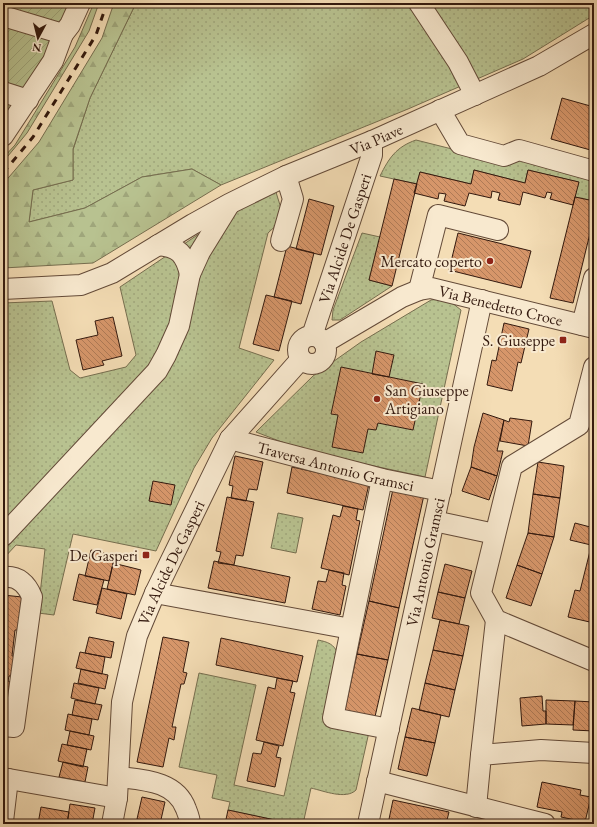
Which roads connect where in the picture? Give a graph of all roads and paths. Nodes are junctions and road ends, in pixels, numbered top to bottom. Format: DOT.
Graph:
graph roads {
  1 [pos="80,3"];
  2 [pos="419,3"];
  3 [pos="3,16"];
  4 [pos="63,34"];
  5 [pos="594,34"];
  6 [pos="3,92"];
  7 [pos="475,95"];
  8 [pos="28,100"];
  9 [pos="440,110"];
  10 [pos="3,136"];
  11 [pos="372,141"];
  12 [pos="594,171"];
  13 [pos="286,176"];
  14 [pos="229,204"];
  15 [pos="193,224"];
  16 [pos="498,230"];
  17 [pos="282,241"];
  18 [pos="158,245"];
  19 [pos="193,262"];
  20 [pos="594,278"];
  21 [pos="3,289"];
  22 [pos="419,290"];
  23 [pos="482,300"];
  24 [pos="588,326"];
  25 [pos="318,339"];
  26 [pos="301,359"];
  27 [pos="594,367"];
  28 [pos="230,439"];
  29 [pos="382,479"];
  30 [pos="441,491"];
  31 [pos="434,521"];
  32 [pos="495,534"];
  33 [pos="3,536"];
  34 [pos="3,577"];
  35 [pos="155,593"];
  36 [pos="496,620"];
  37 [pos="351,629"];
  38 [pos="594,661"];
  39 [pos="3,726"];
  40 [pos="389,729"];
  41 [pos="594,753"];
  42 [pos="481,755"];
  43 [pos="119,777"];
  44 [pos="6,779"];
  45 [pos="378,781"];
  46 [pos="117,798"];
  47 [pos="476,807"];
  48 [pos="3,821"];
  49 [pos="112,824"];
  50 [pos="190,824"];
  51 [pos="368,824"];
  52 [pos="545,824"];
  1 -- 4 [label="street"];
  2 -- 7 [label="street"];
  3 -- 4 [label="street"];
  4 -- 8 [label="street"];
  5 -- 7 [label="street, Via Piave"];
  6 -- 8 [label="street"];
  7 -- 9 [label="street, Via Piave"];
  8 -- 10 [label="street"];
  9 -- 11 [label="street, Via Piave"];
  9 -- 12 [label="street"];
  11 -- 13 [label="street, Via Piave"];
  11 -- 25 [label="street, Via Alcide De Gasperi"];
  13 -- 14 [label="street, Via Piave"];
  13 -- 17 [label="street"];
  14 -- 15 [label="street, Via Piave"];
  14 -- 19 [label="street"];
  15 -- 18 [label="street, Via Piave"];
  15 -- 19 [label="street"];
  16 -- 22 [label="street"];
  18 -- 19 [label="street"];
  18 -- 21 [label="street, Via Piave"];
  19 -- 33 [label="street"];
  20 -- 24 [label="street"];
  22 -- 23 [label="street, Via Benedetto Croce"];
  22 -- 25 [label="street, Via Benedetto Croce"];
  23 -- 24 [label="street, Via Benedetto Croce"];
  23 -- 30 [label="street, Via Antonio Gramsci"];
  25 -- 26 [label="street, Via Benedetto Croce"];
  26 -- 28 [label="street, Via Alcide De Gasperi"];
  27 -- 32 [label="street"];
  28 -- 29 [label="street, Traversa Antonio Gramsci"];
  28 -- 35 [label="street, Via Alcide De Gasperi"];
  29 -- 30 [label="street, Traversa Antonio Gramsci"];
  29 -- 37 [label="street"];
  30 -- 31 [label="street, Via Antonio Gramsci"];
  31 -- 32 [label="street"];
  31 -- 40 [label="street, Via Antonio Gramsci"];
  32 -- 36 [label="street"];
  34 -- 39 [label="street"];
  35 -- 37 [label="street"];
  35 -- 43 [label="street, Via Alcide De Gasperi"];
  36 -- 38 [label="street"];
  36 -- 42 [label="street"];
  37 -- 40 [label="street"];
  40 -- 45 [label="street, Via Antonio Gramsci"];
  41 -- 42 [label="street"];
  42 -- 47 [label="street"];
  43 -- 46 [label="street, Via Alcide De Gasperi"];
  43 -- 50 [label="street"];
  44 -- 46 [label="street"];
  44 -- 48 [label="street"];
  45 -- 47 [label="street"];
  45 -- 51 [label="street, Via Antonio Gramsci"];
  46 -- 49 [label="street, Via Alcide De Gasperi"];
  47 -- 52 [label="street"];
}
